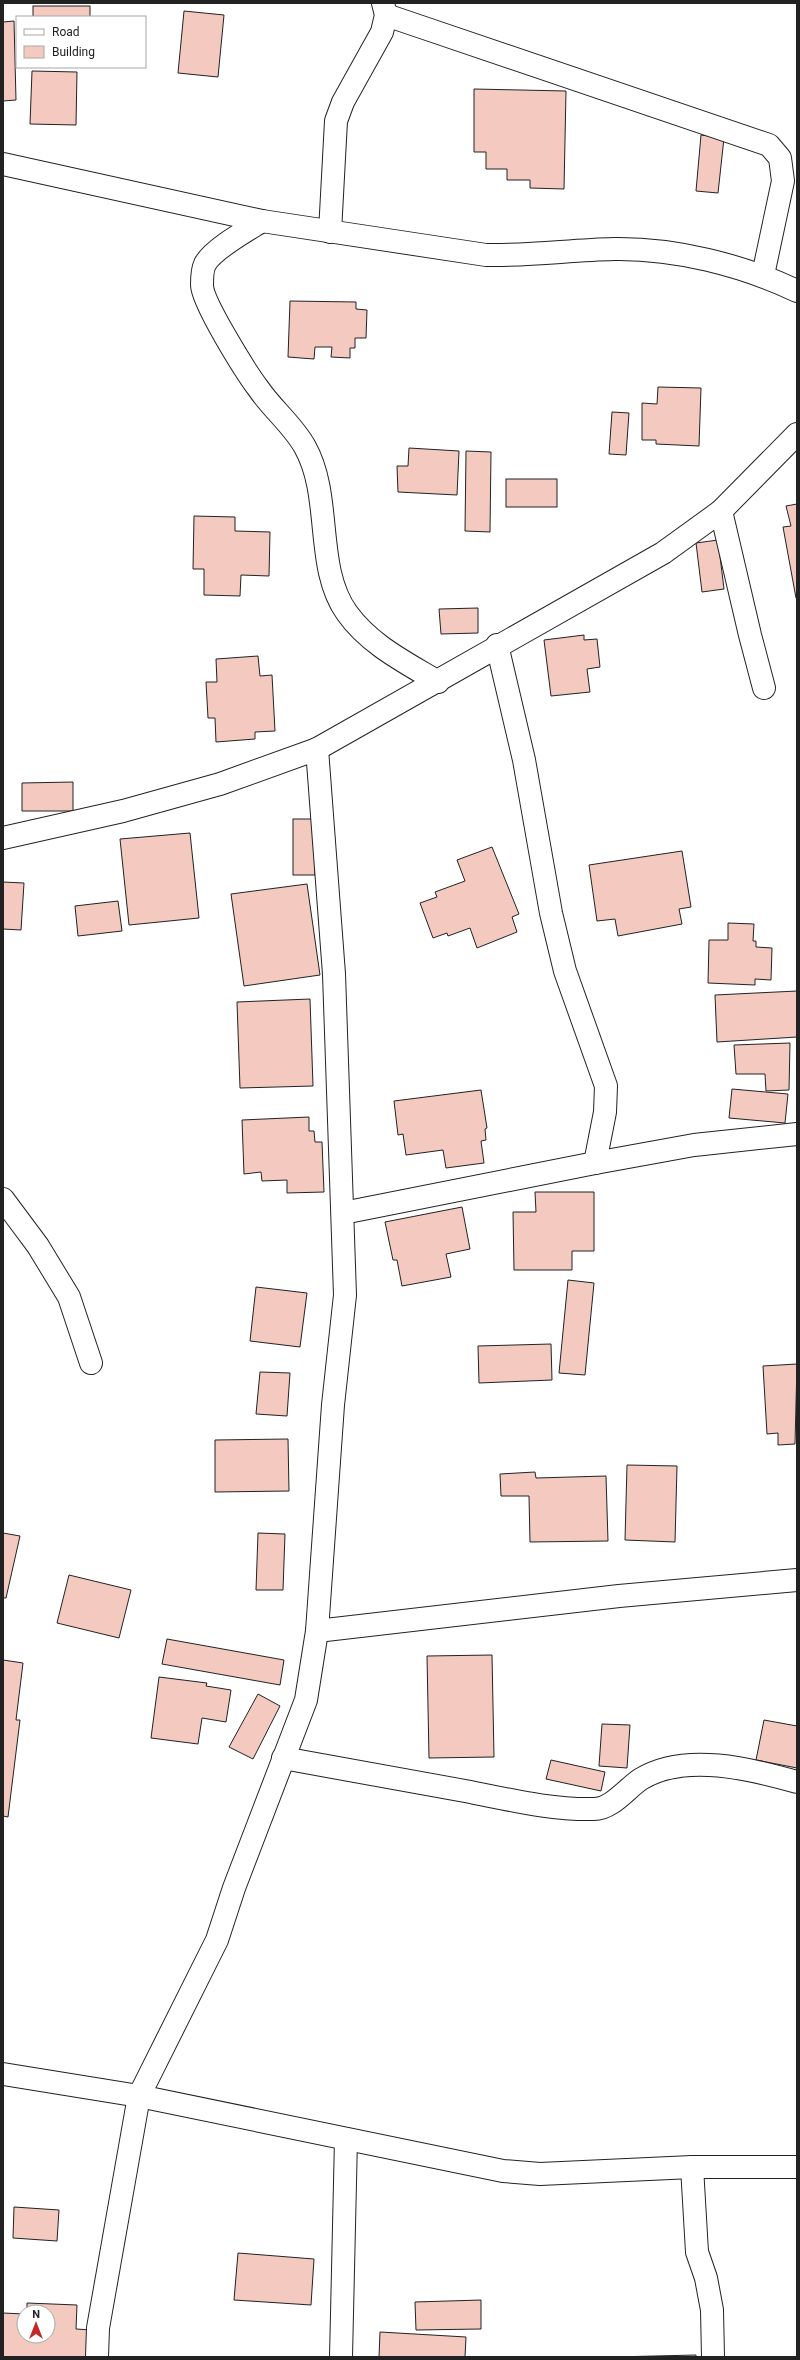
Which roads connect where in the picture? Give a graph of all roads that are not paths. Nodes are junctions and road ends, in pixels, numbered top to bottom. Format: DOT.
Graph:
graph roads {
  1 [pos="385,9"];
  2 [pos="3,164"];
  3 [pos="262,221"];
  4 [pos="330,232"];
  5 [pos="763,275"];
  6 [pos="797,291"];
  7 [pos="797,434"];
  8 [pos="721,511"];
  9 [pos="497,645"];
  10 [pos="438,682"];
  11 [pos="764,688"];
  12 [pos="317,748"];
  13 [pos="3,838"];
  14 [pos="797,1134"];
  15 [pos="595,1163"];
  16 [pos="3,1199"];
  17 [pos="343,1213"];
  18 [pos="91,1363"];
  19 [pos="797,1580"];
  20 [pos="317,1631"];
  21 [pos="283,1758"];
  22 [pos="797,1782"];
  23 [pos="3,2074"];
  24 [pos="138,2096"];
  25 [pos="346,2140"];
  26 [pos="692,2166"];
  27 [pos="797,2167"];
  28 [pos="97,2357"];
  29 [pos="341,2357"];
  30 [pos="713,2357"];
  1 -- 4 [label="street"];
  1 -- 5 [label="street"];
  2 -- 3 [label="street"];
  3 -- 4 [label="street"];
  3 -- 10 [label="street"];
  4 -- 5 [label="street"];
  5 -- 6 [label="street"];
  7 -- 8 [label="street"];
  8 -- 9 [label="street"];
  8 -- 11 [label="street"];
  9 -- 10 [label="street"];
  9 -- 15 [label="street"];
  10 -- 12 [label="street"];
  12 -- 13 [label="street"];
  12 -- 17 [label="street"];
  14 -- 15 [label="street"];
  15 -- 17 [label="street"];
  16 -- 18 [label="street"];
  17 -- 20 [label="street"];
  19 -- 20 [label="street"];
  20 -- 21 [label="street"];
  21 -- 22 [label="street"];
  21 -- 24 [label="street"];
  23 -- 24 [label="street"];
  24 -- 25 [label="street"];
  24 -- 28 [label="street"];
  25 -- 26 [label="street"];
  25 -- 29 [label="street"];
  26 -- 27 [label="street"];
  26 -- 30 [label="street"];
}
